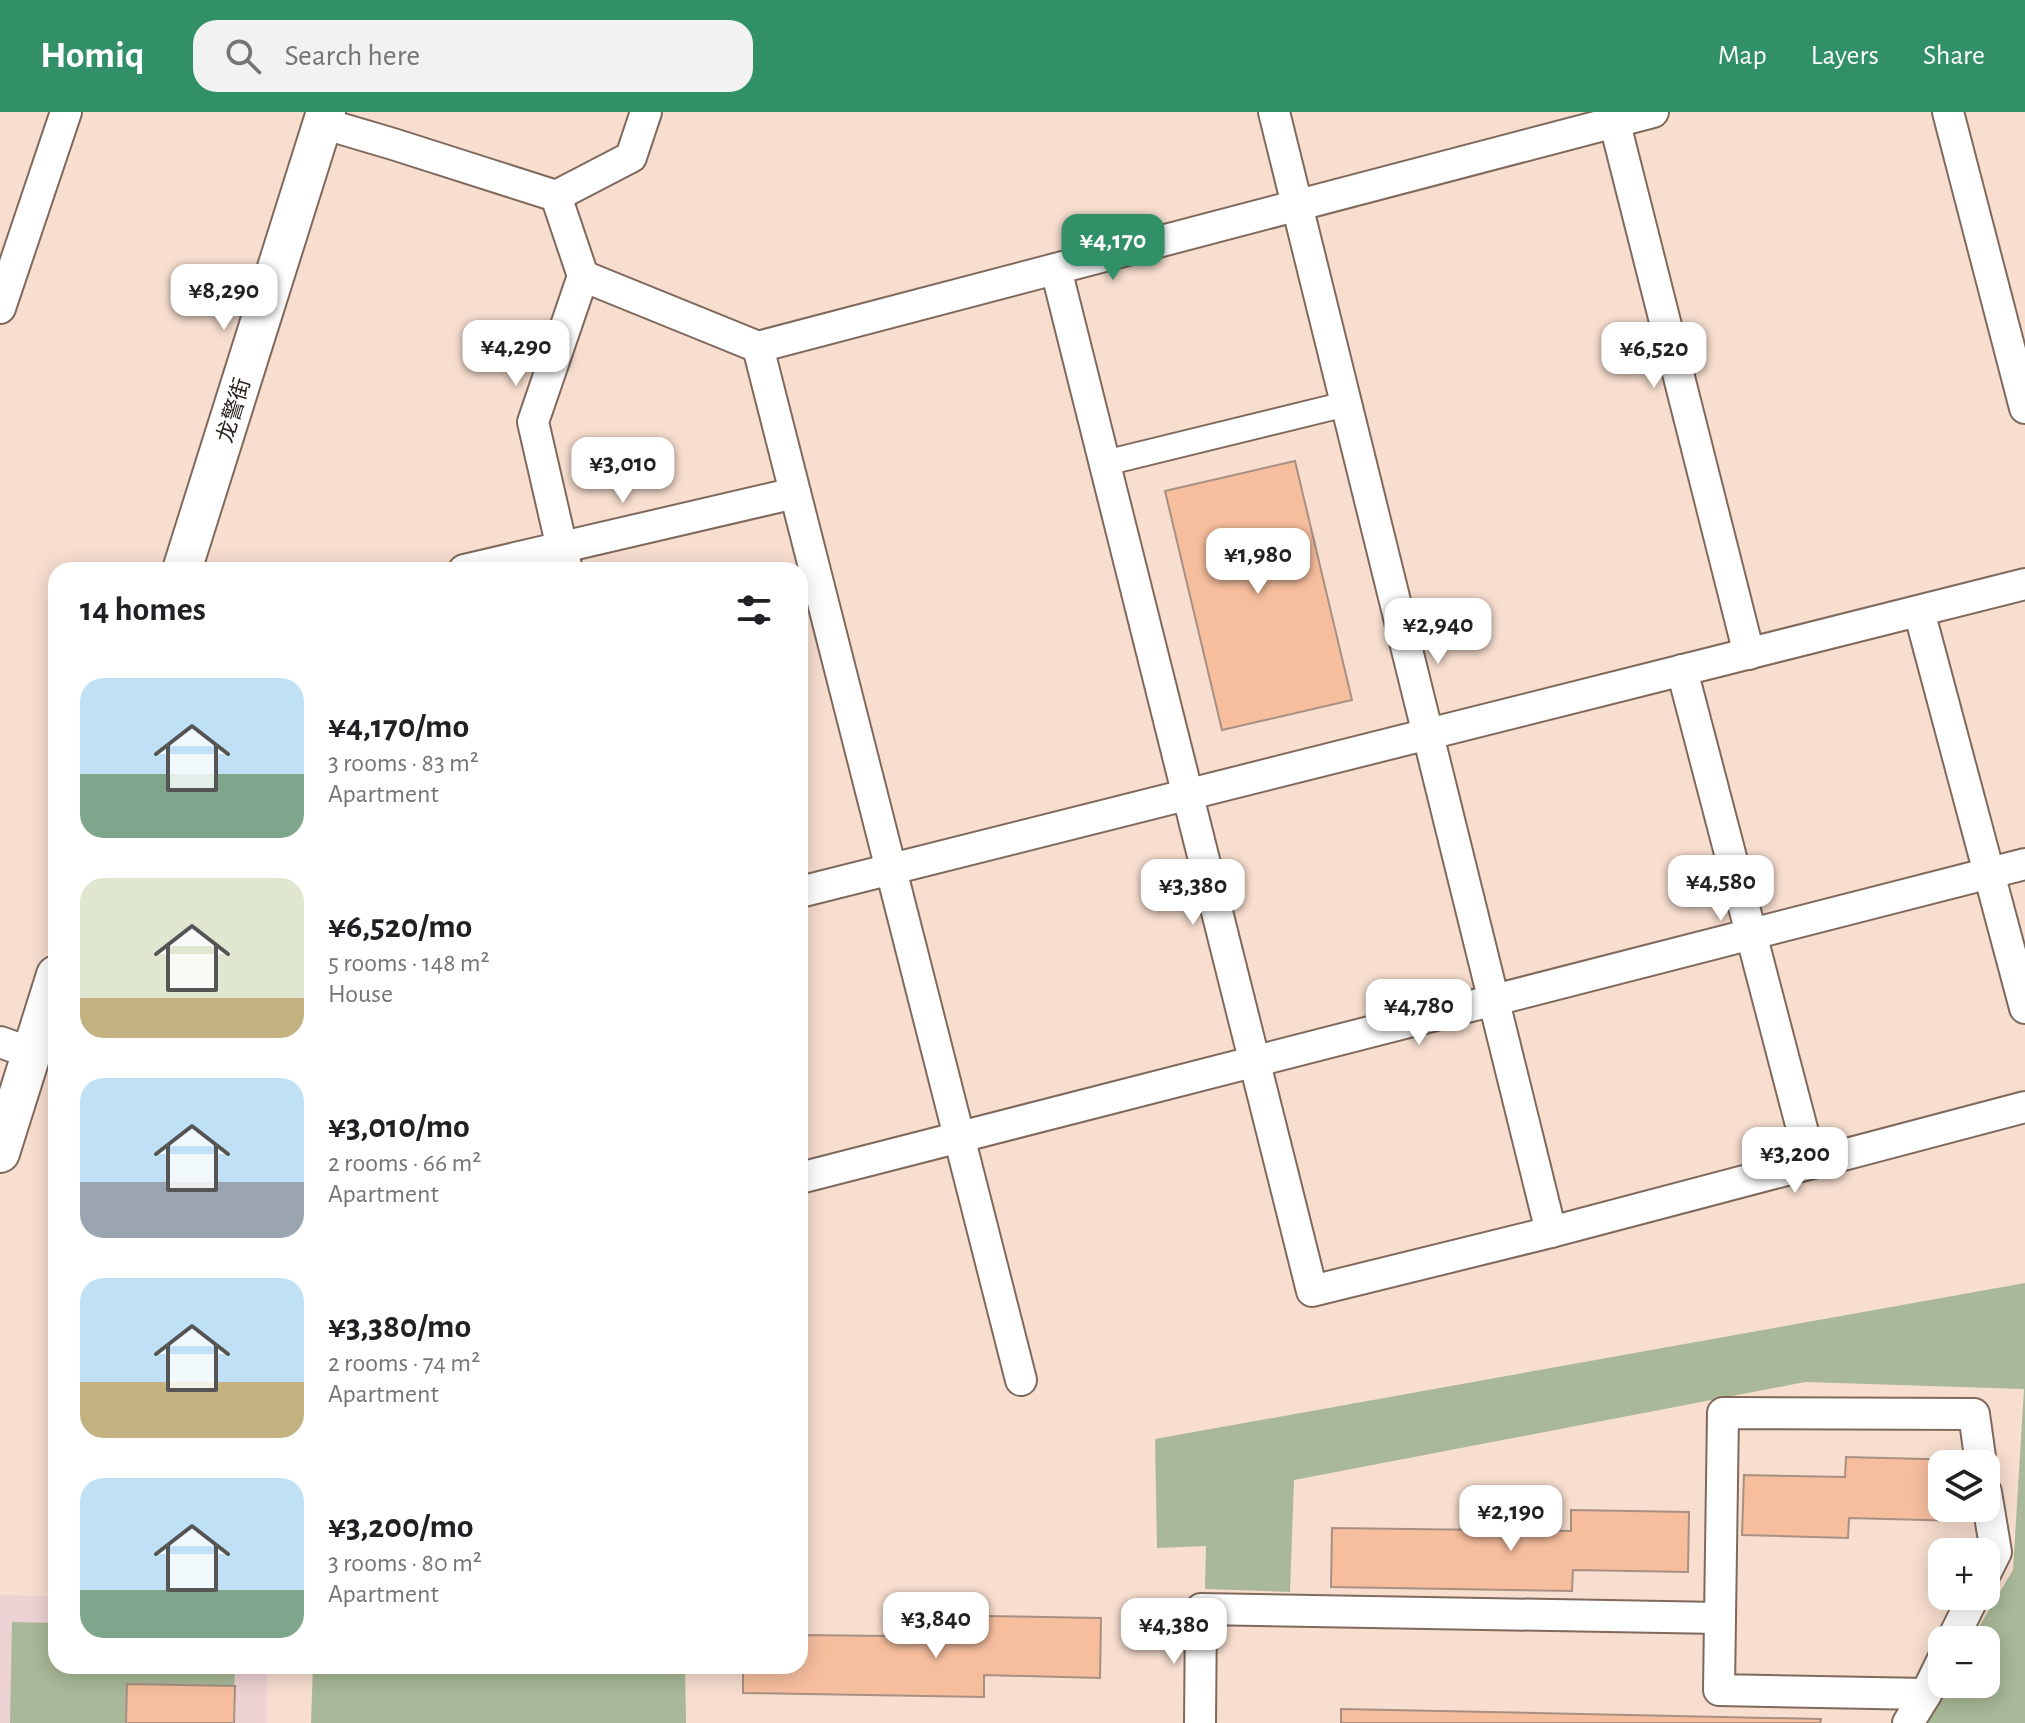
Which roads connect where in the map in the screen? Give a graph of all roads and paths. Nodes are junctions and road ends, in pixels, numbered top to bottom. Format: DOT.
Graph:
graph roads {
  1 [pos="66,112"];
  2 [pos="646,112"];
  3 [pos="1274,112"];
  4 [pos="1653,112"];
  5 [pos="1948,112"];
  6 [pos="1613,117"];
  7 [pos="324,118"];
  8 [pos="556,196"];
  9 [pos="1297,206"];
  10 [pos="1056,269"];
  11 [pos="583,276"];
  12 [pos="0,308"];
  13 [pos="758,347"];
  14 [pos="1346,404"];
  15 [pos="2025,408"];
  16 [pos="1105,463"];
  17 [pos="795,493"];
  18 [pos="564,559"];
  19 [pos="185,562"];
  20 [pos="537,562"];
  21 [pos="2025,584"];
  22 [pos="1919,611"];
  23 [pos="1749,654"];
  24 [pos="1682,670"];
  25 [pos="1428,735"];
  26 [pos="1188,795"];
  27 [pos="2025,864"];
  28 [pos="891,870"];
  29 [pos="1989,873"];
  30 [pos="808,890"];
  31 [pos="1751,934"];
  32 [pos="48,990"];
  33 [pos="1493,1000"];
  34 [pos="2025,1008"];
  35 [pos="16,1048"];
  36 [pos="1254,1061"];
  37 [pos="2025,1107"];
  38 [pos="959,1137"];
  39 [pos="0,1153"];
  40 [pos="1811,1163"];
  41 [pos="808,1176"];
  42 [pos="1551,1232"];
  43 [pos="1021,1380"];
  44 [pos="1979,1450"];
  45 [pos="1720,1618"];
  46 [pos="1928,1690"];
  47 [pos="1926,1694"];
  48 [pos="1200,1723"];
  49 [pos="1908,1723"];
  1 -- 12 [label="street"];
  2 -- 8 [label="street"];
  3 -- 9 [label="street"];
  4 -- 6 [label="street"];
  5 -- 15 [label="street"];
  6 -- 9 [label="street"];
  6 -- 23 [label="street"];
  7 -- 8 [label="street"];
  7 -- 19 [label="street, 龙警街"];
  8 -- 11 [label="street"];
  9 -- 10 [label="street"];
  9 -- 14 [label="street"];
  10 -- 13 [label="street"];
  10 -- 16 [label="street"];
  11 -- 13 [label="street"];
  11 -- 18 [label="street"];
  13 -- 17 [label="street"];
  14 -- 16 [label="street"];
  14 -- 25 [label="street"];
  16 -- 26 [label="street"];
  17 -- 18 [label="street"];
  17 -- 28 [label="street"];
  18 -- 20 [label="street"];
  21 -- 22 [label="street"];
  22 -- 23 [label="street"];
  22 -- 29 [label="street"];
  23 -- 24 [label="street"];
  24 -- 25 [label="street"];
  24 -- 31 [label="street"];
  25 -- 26 [label="street"];
  25 -- 33 [label="street"];
  26 -- 28 [label="street"];
  26 -- 36 [label="street"];
  27 -- 29 [label="street"];
  28 -- 30 [label="street"];
  28 -- 38 [label="street"];
  29 -- 31 [label="street"];
  29 -- 34 [label="street"];
  31 -- 33 [label="street"];
  31 -- 40 [label="street"];
  32 -- 35 [label="street"];
  33 -- 36 [label="street"];
  33 -- 42 [label="street"];
  35 -- 39 [label="street"];
  36 -- 38 [label="street"];
  36 -- 42 [label="street"];
  37 -- 40 [label="street"];
  38 -- 41 [label="street"];
  38 -- 43 [label="street"];
  40 -- 42 [label="street"];
  44 -- 45 [label="street"];
  45 -- 47 [label="street"];
  45 -- 48 [label="street"];
  46 -- 47 [label="street"];
  47 -- 49 [label="street"];
}
